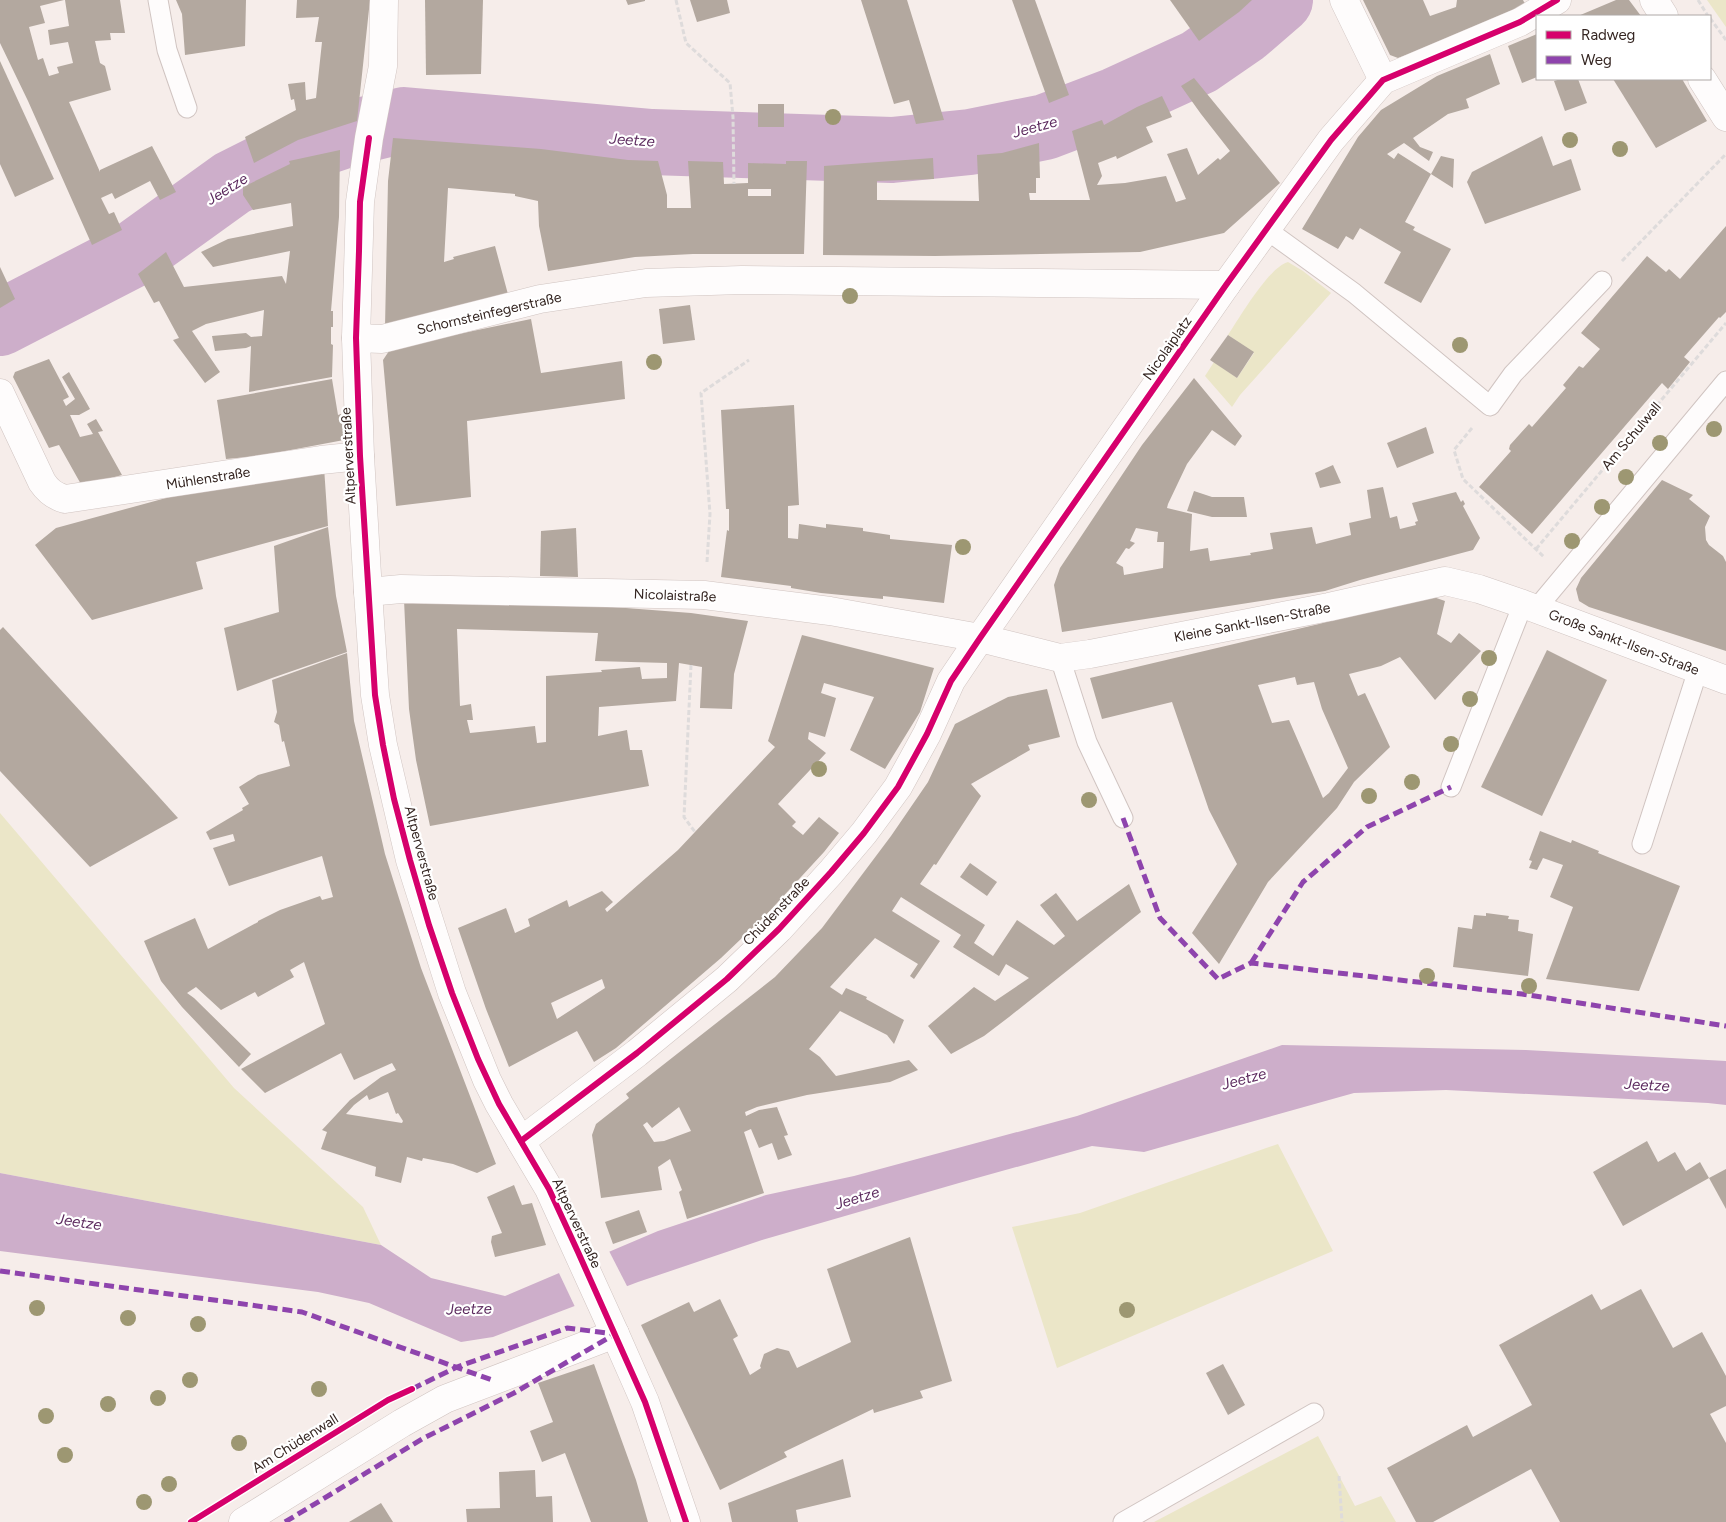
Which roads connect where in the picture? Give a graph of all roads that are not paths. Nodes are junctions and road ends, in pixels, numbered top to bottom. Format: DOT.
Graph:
graph roads {
  1 [pos="158,0"];
  2 [pos="384,0"];
  3 [pos="1344,0"];
  4 [pos="1557,0"];
  5 [pos="1654,0"];
  6 [pos="1663,15"];
  7 [pos="1383,80"];
  8 [pos="1703,80"];
  9 [pos="187,108"];
  10 [pos="1726,117"];
  11 [pos="1267,230"];
  12 [pos="1602,281"];
  13 [pos="1226,285"];
  14 [pos="356,338"];
  15 [pos="1726,381"];
  16 [pos="0,393"];
  17 [pos="1718,402"];
  18 [pos="360,456"];
  19 [pos="368,592"];
  20 [pos="1529,606"];
  21 [pos="980,638"];
  22 [pos="1060,658"];
  23 [pos="1698,670"];
  24 [pos="1726,680"];
  25 [pos="1451,787"];
  26 [pos="1123,818"];
  27 [pos="1642,844"];
  28 [pos="522,1141"];
  29 [pos="615,1334"];
  30 [pos="1314,1413"];
  31 [pos="244,1522"];
  32 [pos="686,1522"];
  33 [pos="1123,1522"];
  1 -- 9 [label="lane"];
  2 -- 14 [label="street, Altperverstraße"];
  3 -- 7 [label="street"];
  4 -- 7 [label="street"];
  5 -- 6 [label="street"];
  7 -- 11 [label="street, Nicolaiplatz"];
  8 -- 10 [label="street"];
  11 -- 12 [label="lane"];
  11 -- 13 [label="street, Nicolaiplatz"];
  13 -- 14 [label="street, Schornsteinfegerstraße"];
  13 -- 21 [label="street, Nicolaiplatz"];
  14 -- 18 [label="street, Altperverstraße"];
  15 -- 17 [label="lane"];
  16 -- 18 [label="street, Mühlenstraße"];
  17 -- 20 [label="lane"];
  18 -- 19 [label="street, Altperverstraße"];
  19 -- 21 [label="street, Nicolaistraße"];
  19 -- 28 [label="street, Altperverstraße"];
  20 -- 22 [label="street, Kleine Sankt-Ilsen-Straße"];
  20 -- 23 [label="street, Große Sankt-Ilsen-Straße"];
  20 -- 25 [label="lane"];
  21 -- 22 [label="street, Kleine Sankt-Ilsen-Straße"];
  21 -- 28 [label="street, Chüdenstraße"];
  22 -- 26 [label="lane"];
  23 -- 24 [label="street, Große Sankt-Ilsen-Straße"];
  23 -- 27 [label="lane"];
  28 -- 29 [label="street, Altperverstraße"];
  29 -- 31 [label="street"];
  29 -- 32 [label="street, Altperverstraße"];
  30 -- 33 [label="lane"];
}
